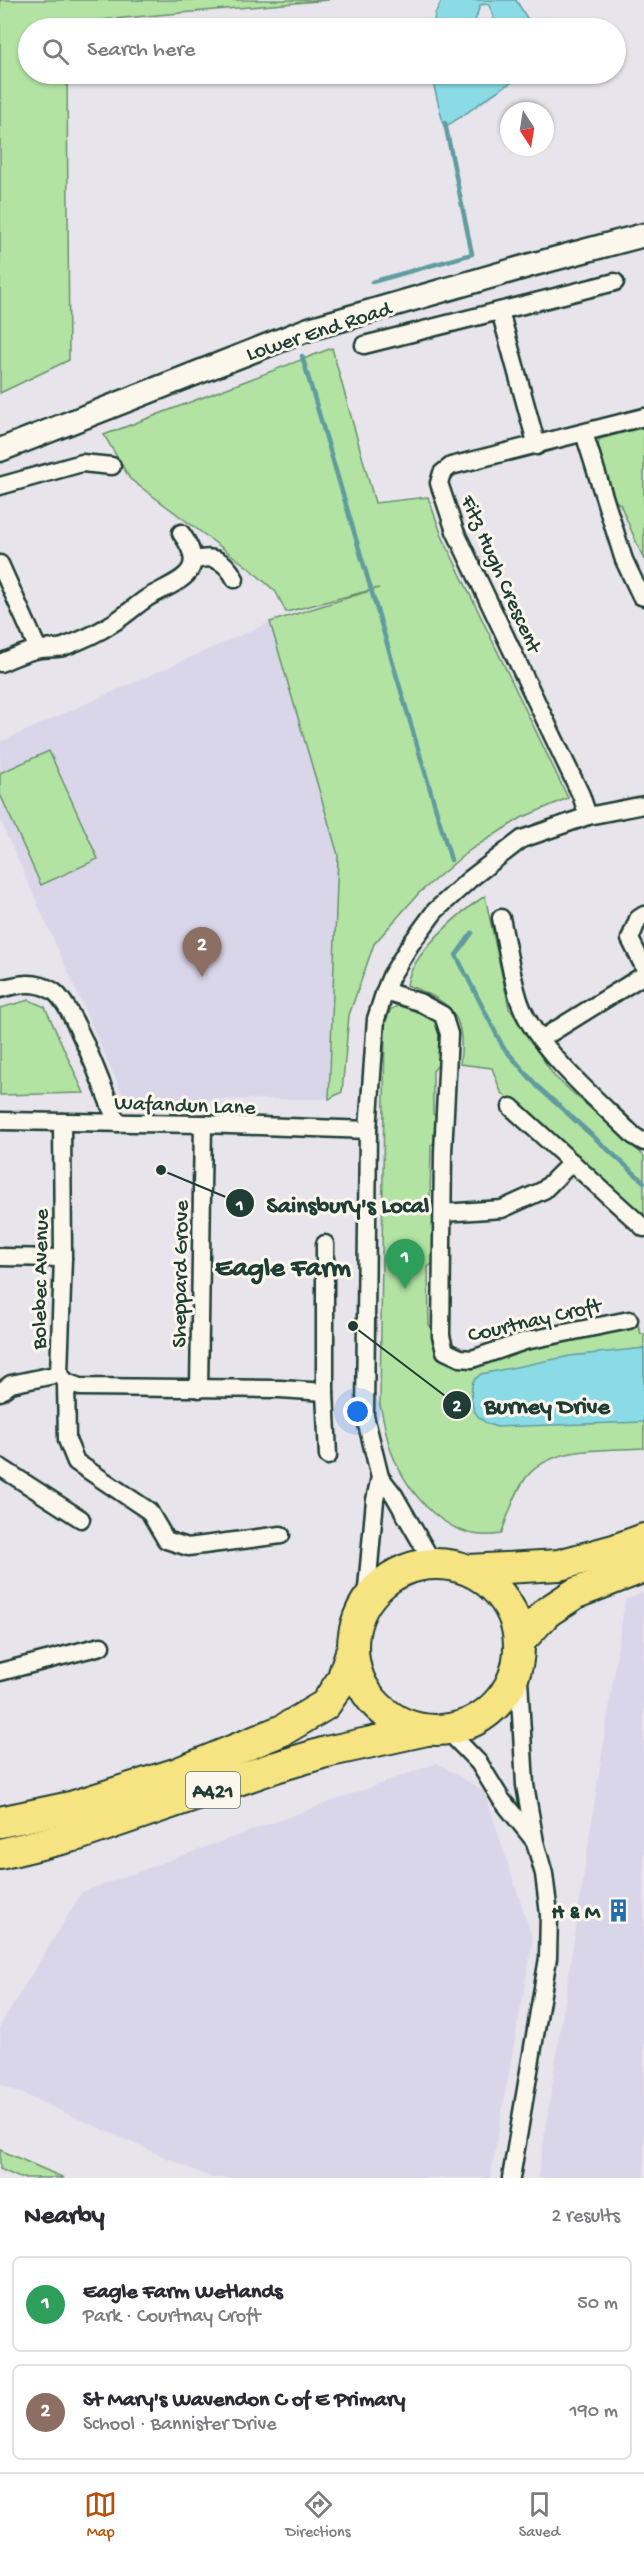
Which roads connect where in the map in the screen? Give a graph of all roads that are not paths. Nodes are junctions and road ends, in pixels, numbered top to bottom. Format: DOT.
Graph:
graph roads {
  1 [pos="644,235"];
  2 [pos="615,282"];
  3 [pos="500,311"];
  4 [pos="364,345"];
  5 [pos="644,417"];
  6 [pos="584,433"];
  7 [pos="537,446"];
  8 [pos="0,450"];
  9 [pos="112,466"];
  10 [pos="0,486"];
  11 [pos="181,533"];
  12 [pos="194,561"];
  13 [pos="0,564"];
  14 [pos="235,579"];
  15 [pos="644,597"];
  16 [pos="38,649"];
  17 [pos="0,663"];
  18 [pos="644,805"];
  19 [pos="588,816"];
  20 [pos="644,915"];
  21 [pos="501,918"];
  22 [pos="644,968"];
  23 [pos="644,975"];
  24 [pos="0,988"];
  25 [pos="385,991"];
  26 [pos="541,1039"];
  27 [pos="511,1107"];
  28 [pos="0,1121"];
  29 [pos="62,1122"];
  30 [pos="117,1123"];
  31 [pos="203,1124"];
  32 [pos="368,1130"];
  33 [pos="644,1142"];
  34 [pos="572,1162"];
  35 [pos="443,1213"];
  36 [pos="644,1228"];
  37 [pos="325,1244"];
  38 [pos="0,1257"];
  39 [pos="63,1258"];
  40 [pos="629,1320"];
  41 [pos="62,1378"];
  42 [pos="199,1389"];
  43 [pos="0,1392"];
  44 [pos="325,1392"];
  45 [pos="328,1456"];
  46 [pos="0,1467"];
  47 [pos="380,1478"];
  48 [pos="81,1519"];
  49 [pos="281,1535"];
  50 [pos="644,1539"];
  51 [pos="433,1563"];
  52 [pos="644,1567"];
  53 [pos="470,1570"];
  54 [pos="366,1599"];
  55 [pos="101,1646"];
  56 [pos="352,1649"];
  57 [pos="519,1652"];
  58 [pos="0,1672"];
  59 [pos="437,1730"];
  60 [pos="0,1822"];
  61 [pos="535,1842"];
  62 [pos="0,1854"];
  63 [pos="511,2178"];
  1 -- 8 [label="street, Lower End Road"];
  2 -- 3 [label="street"];
  3 -- 4 [label="street"];
  3 -- 7 [label="street"];
  5 -- 6 [label="street, Fitz Hugh Crescent"];
  6 -- 7 [label="street, Fitz Hugh Crescent"];
  6 -- 15 [label="street"];
  7 -- 19 [label="street, Fitz Hugh Crescent"];
  9 -- 10 [label="street"];
  11 -- 12 [label="street"];
  12 -- 14 [label="street"];
  12 -- 16 [label="street"];
  13 -- 16 [label="street"];
  16 -- 17 [label="street"];
  18 -- 19 [label="street"];
  19 -- 25 [label="street"];
  20 -- 22 [label="street"];
  21 -- 26 [label="street"];
  23 -- 26 [label="street"];
  24 -- 30 [label="street"];
  25 -- 32 [label="street"];
  25 -- 35 [label="street, Courtnay Croft"];
  26 -- 33 [label="street"];
  27 -- 34 [label="street"];
  28 -- 29 [label="street, Wafandun Lane"];
  29 -- 30 [label="street, Wafandun Lane"];
  29 -- 39 [label="street, Bolebec Avenue"];
  30 -- 31 [label="street, Wafandun Lane"];
  31 -- 32 [label="street, Wafandun Lane"];
  31 -- 42 [label="street, Sheppard Grove"];
  32 -- 47 [label="street"];
  34 -- 35 [label="street"];
  34 -- 36 [label="street"];
  35 -- 40 [label="street, Courtnay Croft"];
  37 -- 44 [label="street"];
  38 -- 39 [label="street"];
  39 -- 41 [label="street, Bolebec Avenue"];
  41 -- 42 [label="street"];
  41 -- 43 [label="street, Bolebec Avenue"];
  41 -- 49 [label="street"];
  42 -- 44 [label="street"];
  44 -- 45 [label="street"];
  46 -- 48 [label="street"];
  47 -- 51 [label="street"];
  47 -- 54 [label="street"];
  50 -- 53 [label="highway"];
  51 -- 53 [label="highway"];
  51 -- 54 [label="highway"];
  52 -- 57 [label="highway"];
  53 -- 57 [label="highway"];
  54 -- 56 [label="highway"];
  55 -- 58 [label="street"];
  56 -- 59 [label="highway"];
  56 -- 60 [label="highway, A421"];
  57 -- 59 [label="highway"];
  57 -- 61 [label="street"];
  59 -- 61 [label="street"];
  59 -- 62 [label="highway, A421"];
  61 -- 63 [label="street"];
}
